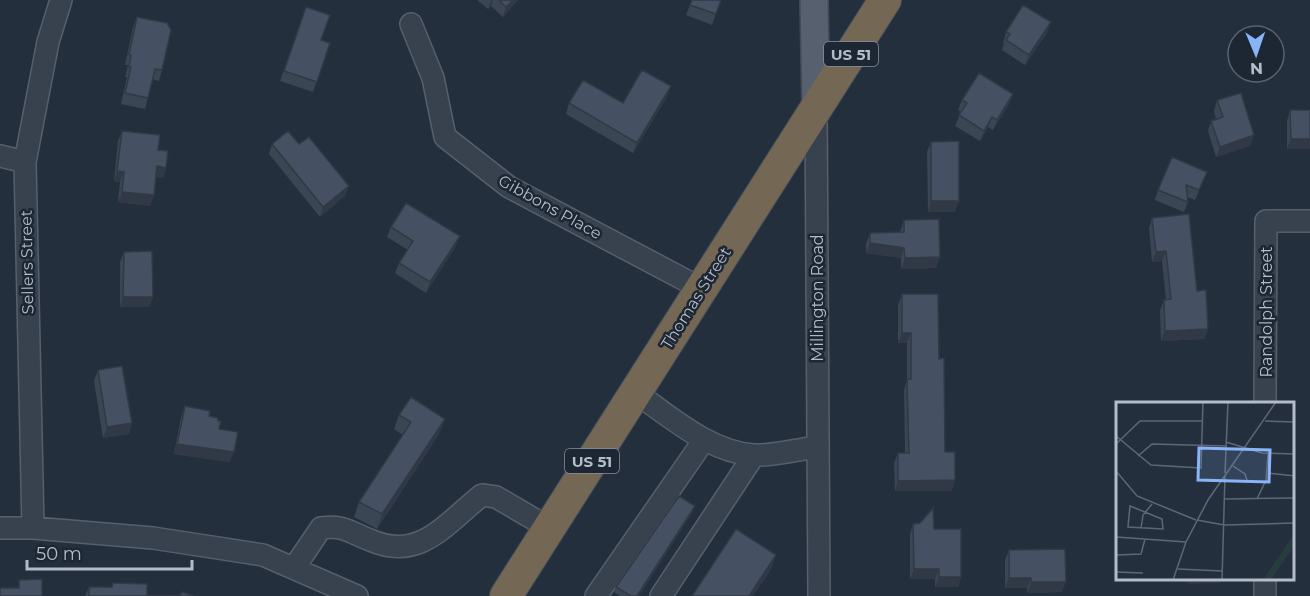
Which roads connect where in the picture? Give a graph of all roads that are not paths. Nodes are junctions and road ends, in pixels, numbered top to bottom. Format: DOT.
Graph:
graph roads {
  1 [pos="61,0"];
  2 [pos="814,0"];
  3 [pos="885,0"];
  4 [pos="411,24"];
  5 [pos="816,108"];
  6 [pos="0,156"];
  7 [pos="25,162"];
  8 [pos="1310,221"];
  9 [pos="702,289"];
  10 [pos="636,393"];
  11 [pos="1265,402"];
  12 [pos="704,440"];
  13 [pos="818,447"];
  14 [pos="754,455"];
  15 [pos="0,528"];
  16 [pos="33,528"];
  17 [pos="549,528"];
  18 [pos="294,568"];
  19 [pos="658,591"];
  20 [pos="357,596"];
  21 [pos="506,596"];
  22 [pos="596,596"];
  23 [pos="819,596"];
  1 -- 7 [label="street, Sellers Street"];
  2 -- 5 [label="main road, Millington Road"];
  3 -- 5 [label="highway, Thomas Street / US 51"];
  4 -- 9 [label="street, Gibbons Place"];
  5 -- 9 [label="highway, Thomas Street / US 51"];
  5 -- 13 [label="street, Millington Road"];
  6 -- 7 [label="street"];
  7 -- 16 [label="street, Sellers Street"];
  8 -- 11 [label="street, Randolph Street"];
  9 -- 10 [label="highway, Thomas Street / US 51"];
  10 -- 12 [label="street"];
  10 -- 17 [label="highway, Thomas Street / US 51"];
  12 -- 14 [label="street"];
  12 -- 22 [label="street"];
  13 -- 14 [label="street"];
  13 -- 23 [label="street, Millington Road"];
  14 -- 19 [label="street"];
  15 -- 16 [label="street"];
  16 -- 18 [label="street"];
  17 -- 18 [label="street"];
  17 -- 21 [label="highway, Thomas Street / US 51"];
  18 -- 20 [label="street"];
}
